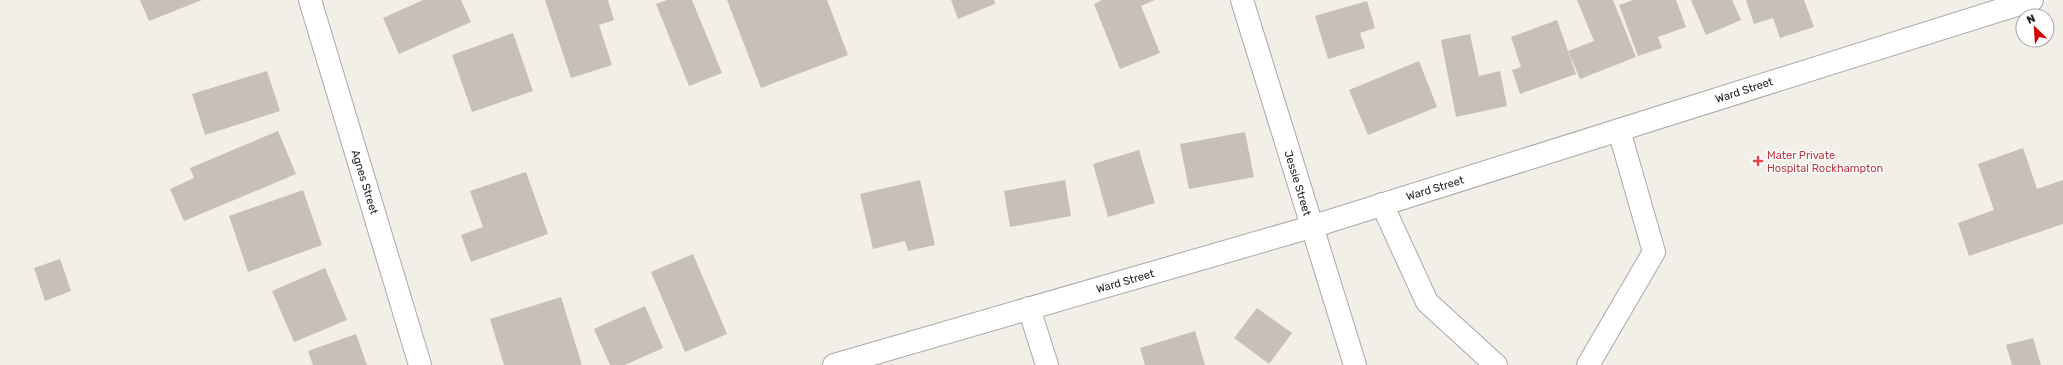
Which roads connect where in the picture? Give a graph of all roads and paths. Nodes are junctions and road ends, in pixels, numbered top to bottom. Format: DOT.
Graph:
graph roads {
  1 [pos="310,0"];
  2 [pos="1242,0"];
  3 [pos="2032,0"];
  4 [pos="2000,5"];
  5 [pos="1619,130"];
  6 [pos="1382,204"];
  7 [pos="1311,227"];
  8 [pos="1029,308"];
  9 [pos="846,363"];
  10 [pos="420,365"];
  11 [pos="1047,365"];
  12 [pos="1355,365"];
  13 [pos="1496,365"];
  14 [pos="1588,365"];
  1 -- 10 [label="street, Agnes Street"];
  2 -- 7 [label="street, Jessie Street"];
  3 -- 4 [label="street, Ward Street"];
  4 -- 5 [label="street, Ward Street"];
  5 -- 6 [label="street, Ward Street"];
  5 -- 14 [label="street"];
  6 -- 7 [label="street, Ward Street"];
  6 -- 13 [label="street"];
  7 -- 8 [label="street, Ward Street"];
  7 -- 12 [label="street, Jessie Street"];
  8 -- 9 [label="street, Ward Street"];
  8 -- 11 [label="street"];
}
